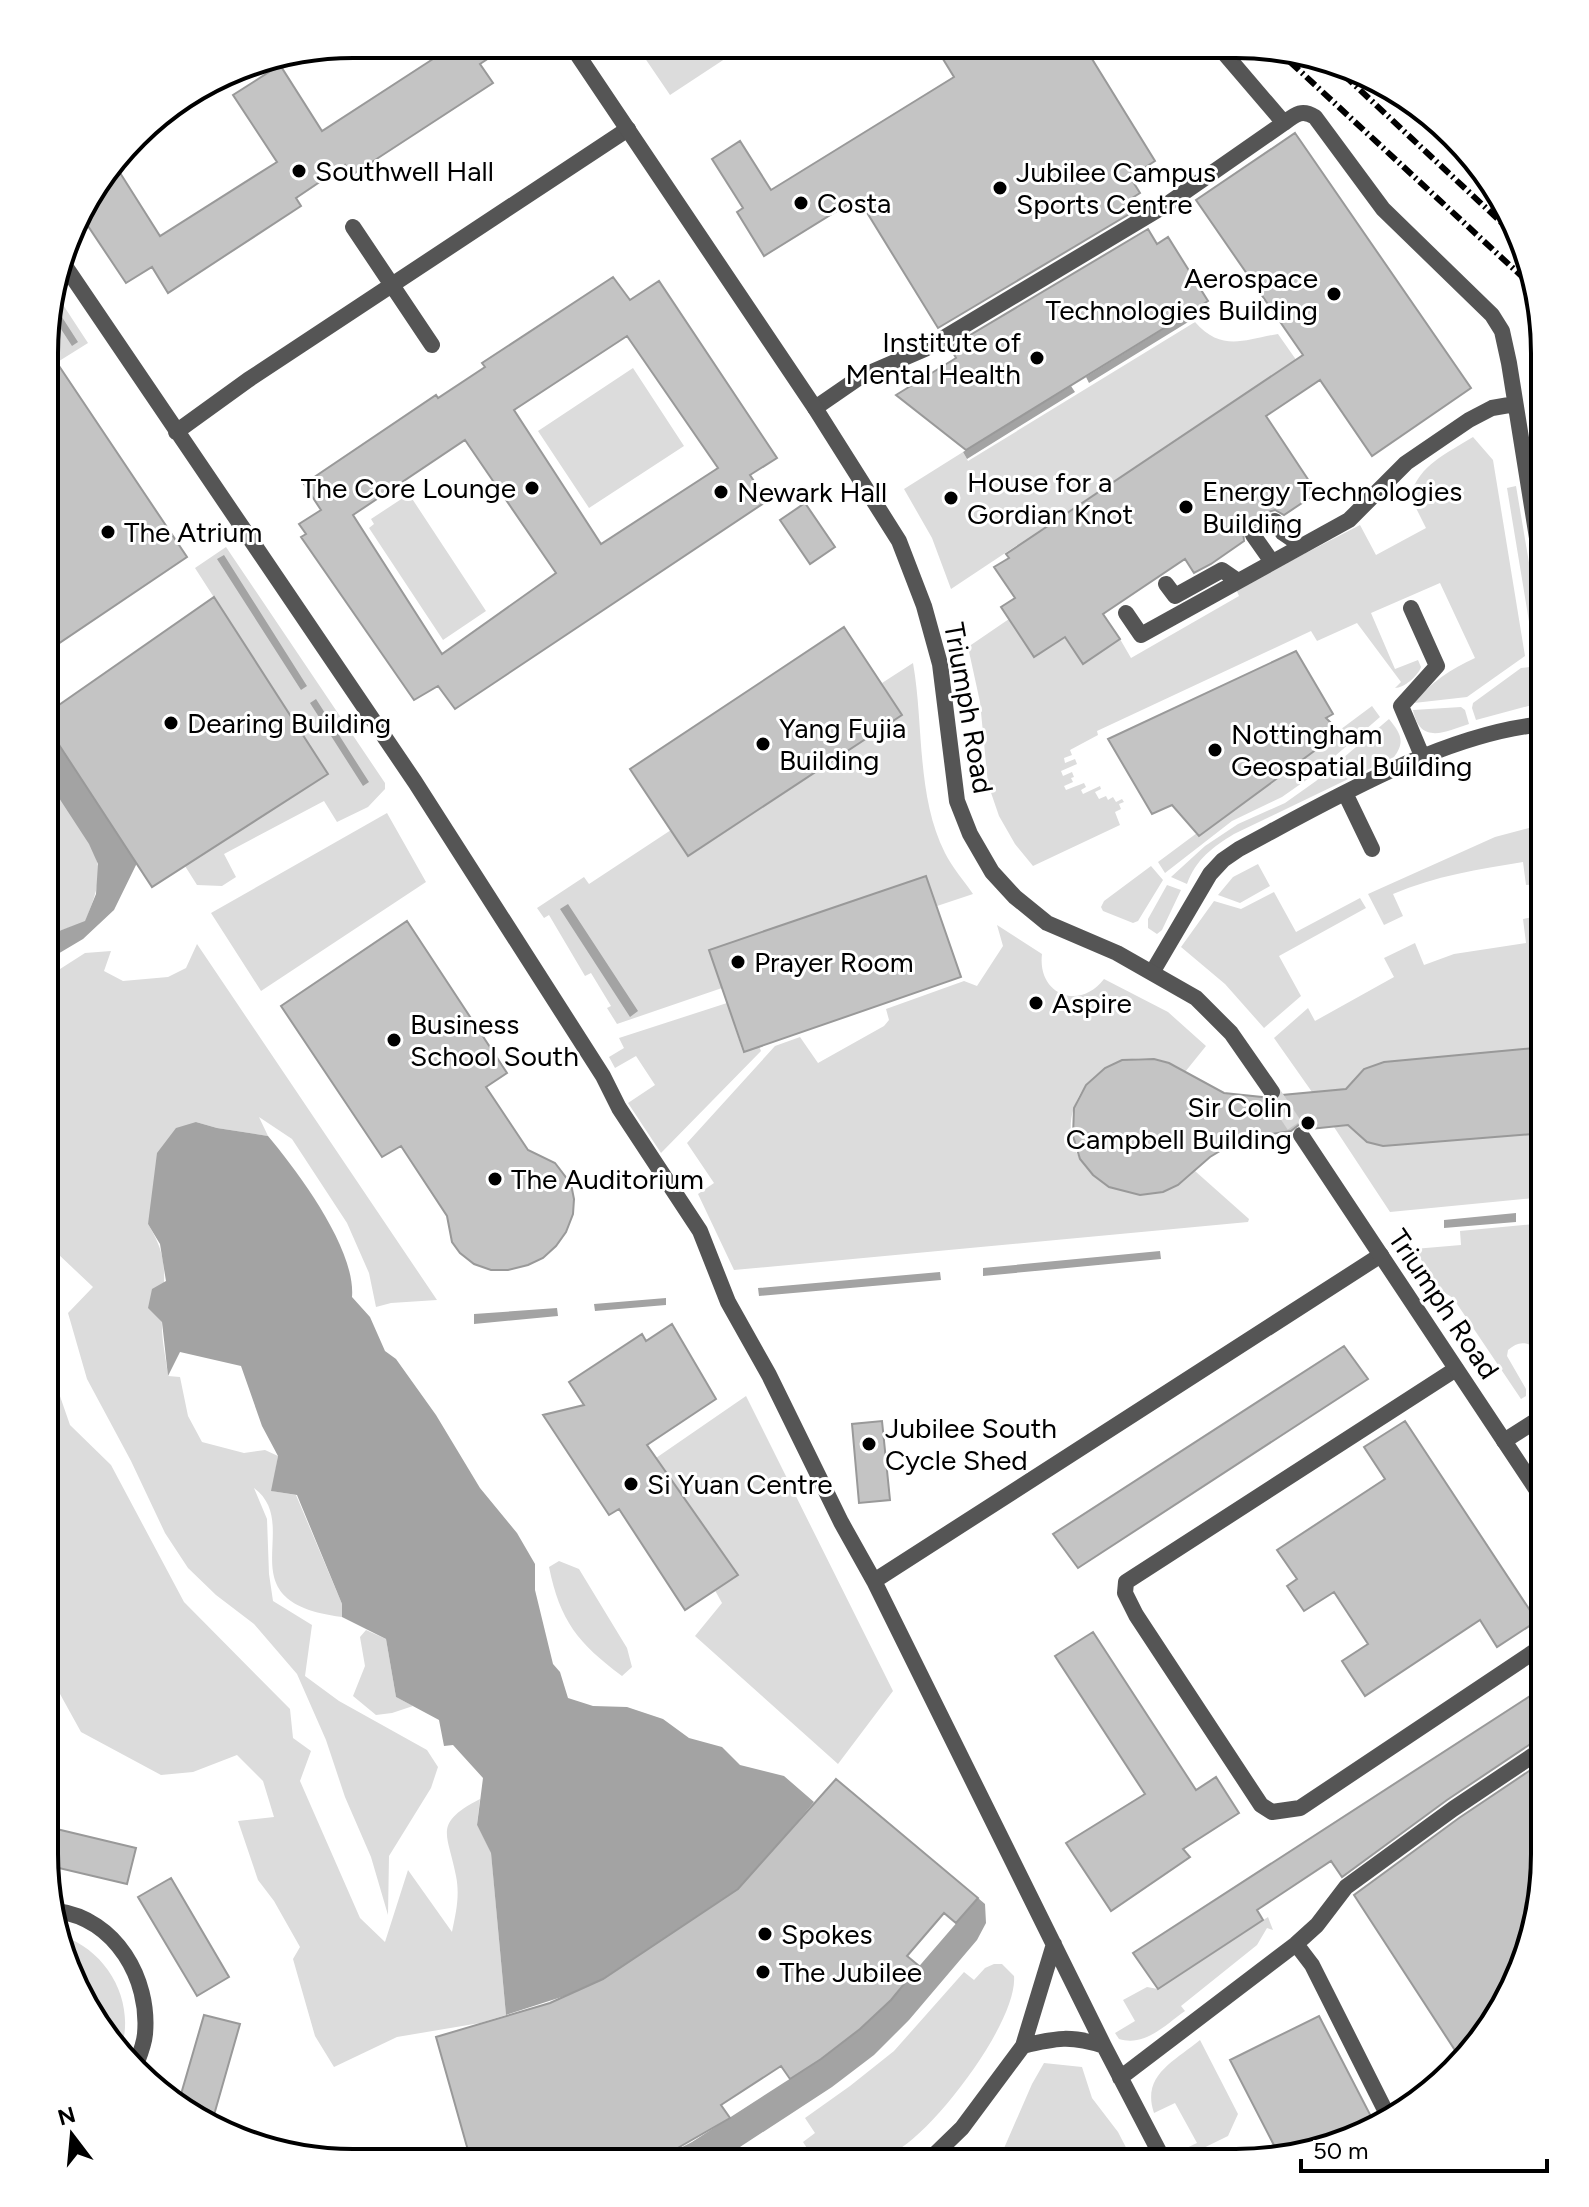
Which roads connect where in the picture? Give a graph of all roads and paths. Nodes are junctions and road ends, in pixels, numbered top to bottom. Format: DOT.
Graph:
graph roads {
  1 [pos="580,58"];
  2 [pos="1228,58"];
  3 [pos="1284,123"];
  4 [pos="628,129"];
  5 [pos="353,227"];
  6 [pos="69,272"];
  7 [pos="393,285"];
  8 [pos="432,345"];
  9 [pos="1515,404"];
  10 [pos="815,408"];
  11 [pos="176,432"];
  12 [pos="1531,502"];
  13 [pos="1275,521"];
  14 [pos="1253,535"];
  15 [pos="1302,546"];
  16 [pos="1272,562"];
  17 [pos="1238,581"];
  18 [pos="1166,584"];
  19 [pos="1411,608"];
  20 [pos="1126,613"];
  21 [pos="1531,725"];
  22 [pos="1423,758"];
  23 [pos="1345,793"];
  24 [pos="1372,849"];
  25 [pos="1153,971"];
  26 [pos="1272,1092"];
  27 [pos="1301,1135"];
  28 [pos="1381,1255"];
  29 [pos="1456,1369"];
  30 [pos="1531,1424"];
  31 [pos="1504,1441"];
  32 [pos="1531,1482"];
  33 [pos="874,1581"];
  34 [pos="1531,1654"];
  35 [pos="1531,1757"];
  36 [pos="64,1912"];
  37 [pos="1054,1944"];
  38 [pos="1296,1944"];
  39 [pos="1023,2046"];
  40 [pos="1104,2046"];
  41 [pos="138,2057"];
  42 [pos="1120,2078"];
  43 [pos="1385,2110"];
  44 [pos="940,2149"];
  45 [pos="1158,2149"];
  1 -- 4 [label="street, Triumph Road"];
  2 -- 3 [label="street"];
  3 -- 9 [label="street"];
  3 -- 10 [label="street"];
  4 -- 7 [label="street"];
  4 -- 10 [label="street, Triumph Road"];
  5 -- 7 [label="street"];
  6 -- 11 [label="street"];
  7 -- 8 [label="street"];
  7 -- 11 [label="street"];
  9 -- 12 [label="street"];
  9 -- 15 [label="street"];
  10 -- 25 [label="street, Triumph Road"];
  11 -- 33 [label="street"];
  13 -- 15 [label="street"];
  14 -- 16 [label="street"];
  15 -- 16 [label="street"];
  16 -- 17 [label="street"];
  17 -- 18 [label="street"];
  17 -- 20 [label="street"];
  19 -- 22 [label="street"];
  21 -- 22 [label="street"];
  22 -- 23 [label="street"];
  23 -- 24 [label="street"];
  23 -- 25 [label="street"];
  25 -- 26 [label="street, Triumph Road"];
  27 -- 28 [label="street, Triumph Road"];
  28 -- 29 [label="street, Triumph Road"];
  28 -- 33 [label="street"];
  29 -- 31 [label="street, Triumph Road"];
  29 -- 34 [label="street"];
  30 -- 31 [label="street"];
  31 -- 32 [label="street, Triumph Road"];
  33 -- 37 [label="street"];
  35 -- 38 [label="street"];
  36 -- 41 [label="street"];
  37 -- 39 [label="street"];
  37 -- 40 [label="street"];
  38 -- 42 [label="street"];
  38 -- 43 [label="street"];
  39 -- 40 [label="street"];
  39 -- 44 [label="street"];
  40 -- 42 [label="street"];
  42 -- 45 [label="street"];
}
